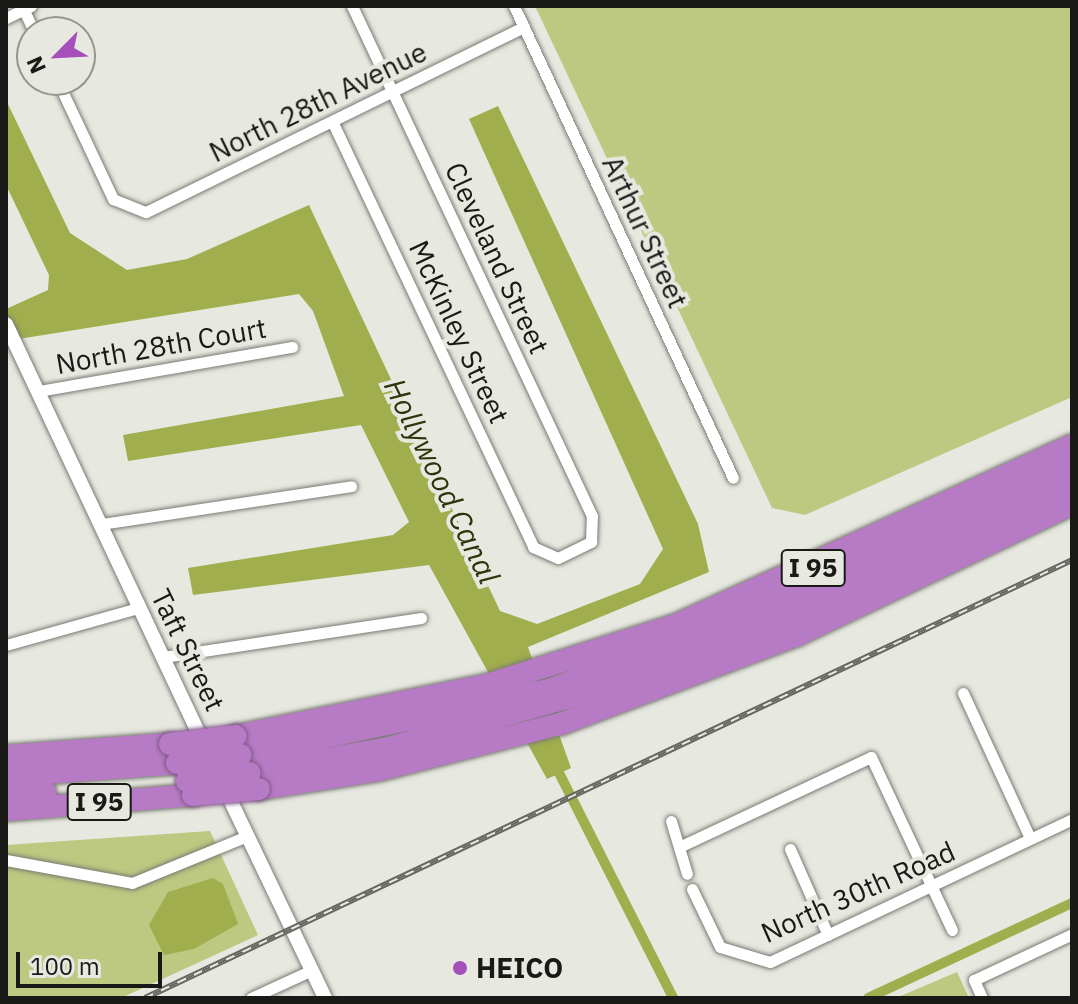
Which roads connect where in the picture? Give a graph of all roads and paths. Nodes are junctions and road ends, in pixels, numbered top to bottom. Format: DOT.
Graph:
graph roads {
  1 [pos="352,6"];
  2 [pos="514,6"];
  3 [pos="25,7"];
  4 [pos="6,18"];
  5 [pos="524,27"];
  6 [pos="394,95"];
  7 [pos="65,96"];
  8 [pos="333,123"];
  9 [pos="6,324"];
  10 [pos="292,347"];
  11 [pos="39,391"];
  12 [pos="1072,445"];
  13 [pos="1072,466"];
  14 [pos="733,478"];
  15 [pos="1072,485"];
  16 [pos="351,486"];
  17 [pos="1072,504"];
  18 [pos="101,524"];
  19 [pos="547,557"];
  20 [pos="138,608"];
  21 [pos="421,618"];
  22 [pos="6,645"];
  23 [pos="163,657"];
  24 [pos="963,693"];
  25 [pos="554,696"];
  26 [pos="499,711"];
  27 [pos="6,756"];
  28 [pos="246,763"];
  29 [pos="182,771"];
  30 [pos="6,776"];
  31 [pos="6,794"];
  32 [pos="6,810"];
  33 [pos="1072,819"];
  34 [pos="671,821"];
  35 [pos="247,836"];
  36 [pos="1030,838"];
  37 [pos="679,847"];
  38 [pos="790,849"];
  39 [pos="6,860"];
  40 [pos="687,874"];
  41 [pos="931,888"];
  42 [pos="692,889"];
  43 [pos="952,930"];
  44 [pos="1072,934"];
  45 [pos="828,935"];
  46 [pos="312,970"];
  47 [pos="251,998"];
  48 [pos="325,998"];
  49 [pos="982,998"];
  1 -- 6 [label="street, Cleveland Street"];
  2 -- 5 [label="street, Arthur Street"];
  3 -- 4 [label="street"];
  5 -- 6 [label="street, North 28th Avenue"];
  5 -- 14 [label="street, Arthur Street"];
  6 -- 8 [label="street, North 28th Avenue"];
  6 -- 19 [label="street, Cleveland Street"];
  7 -- 8 [label="street, North 28th Avenue"];
  8 -- 19 [label="street, McKinley Street"];
  9 -- 11 [label="street, Taft Street"];
  10 -- 11 [label="street, North 28th Court"];
  11 -- 18 [label="street, Taft Street"];
  12 -- 25 [label="highway, I 95"];
  13 -- 25 [label="highway"];
  15 -- 25 [label="highway"];
  16 -- 18 [label="street"];
  17 -- 25 [label="highway, I 95"];
  18 -- 20 [label="street, Taft Street"];
  20 -- 22 [label="street"];
  20 -- 23 [label="street, Taft Street"];
  21 -- 23 [label="street"];
  23 -- 35 [label="street, Taft Street"];
  24 -- 36 [label="street"];
  25 -- 26 [label="highway, I 95"];
  25 -- 26 [label="highway, I 95"];
  26 -- 28 [label="highway, I 95"];
  26 -- 28 [label="highway, I 95"];
  27 -- 29 [label="highway, I 95"];
  28 -- 29 [label="highway, I 95, bridge"];
  28 -- 29 [label="highway, I 95, bridge"];
  29 -- 30 [label="highway"];
  29 -- 31 [label="highway"];
  29 -- 32 [label="highway, I 95"];
  33 -- 36 [label="street, North 30th Road"];
  34 -- 37 [label="street"];
  35 -- 39 [label="street"];
  35 -- 46 [label="street, Taft Street"];
  36 -- 41 [label="street, North 30th Road"];
  37 -- 40 [label="street"];
  37 -- 41 [label="street"];
  38 -- 45 [label="street"];
  41 -- 43 [label="street"];
  41 -- 45 [label="street, North 30th Road"];
  42 -- 45 [label="street, North 30th Road"];
  44 -- 49 [label="street"];
  46 -- 47 [label="street"];
  46 -- 48 [label="street, Taft Street"];
}
